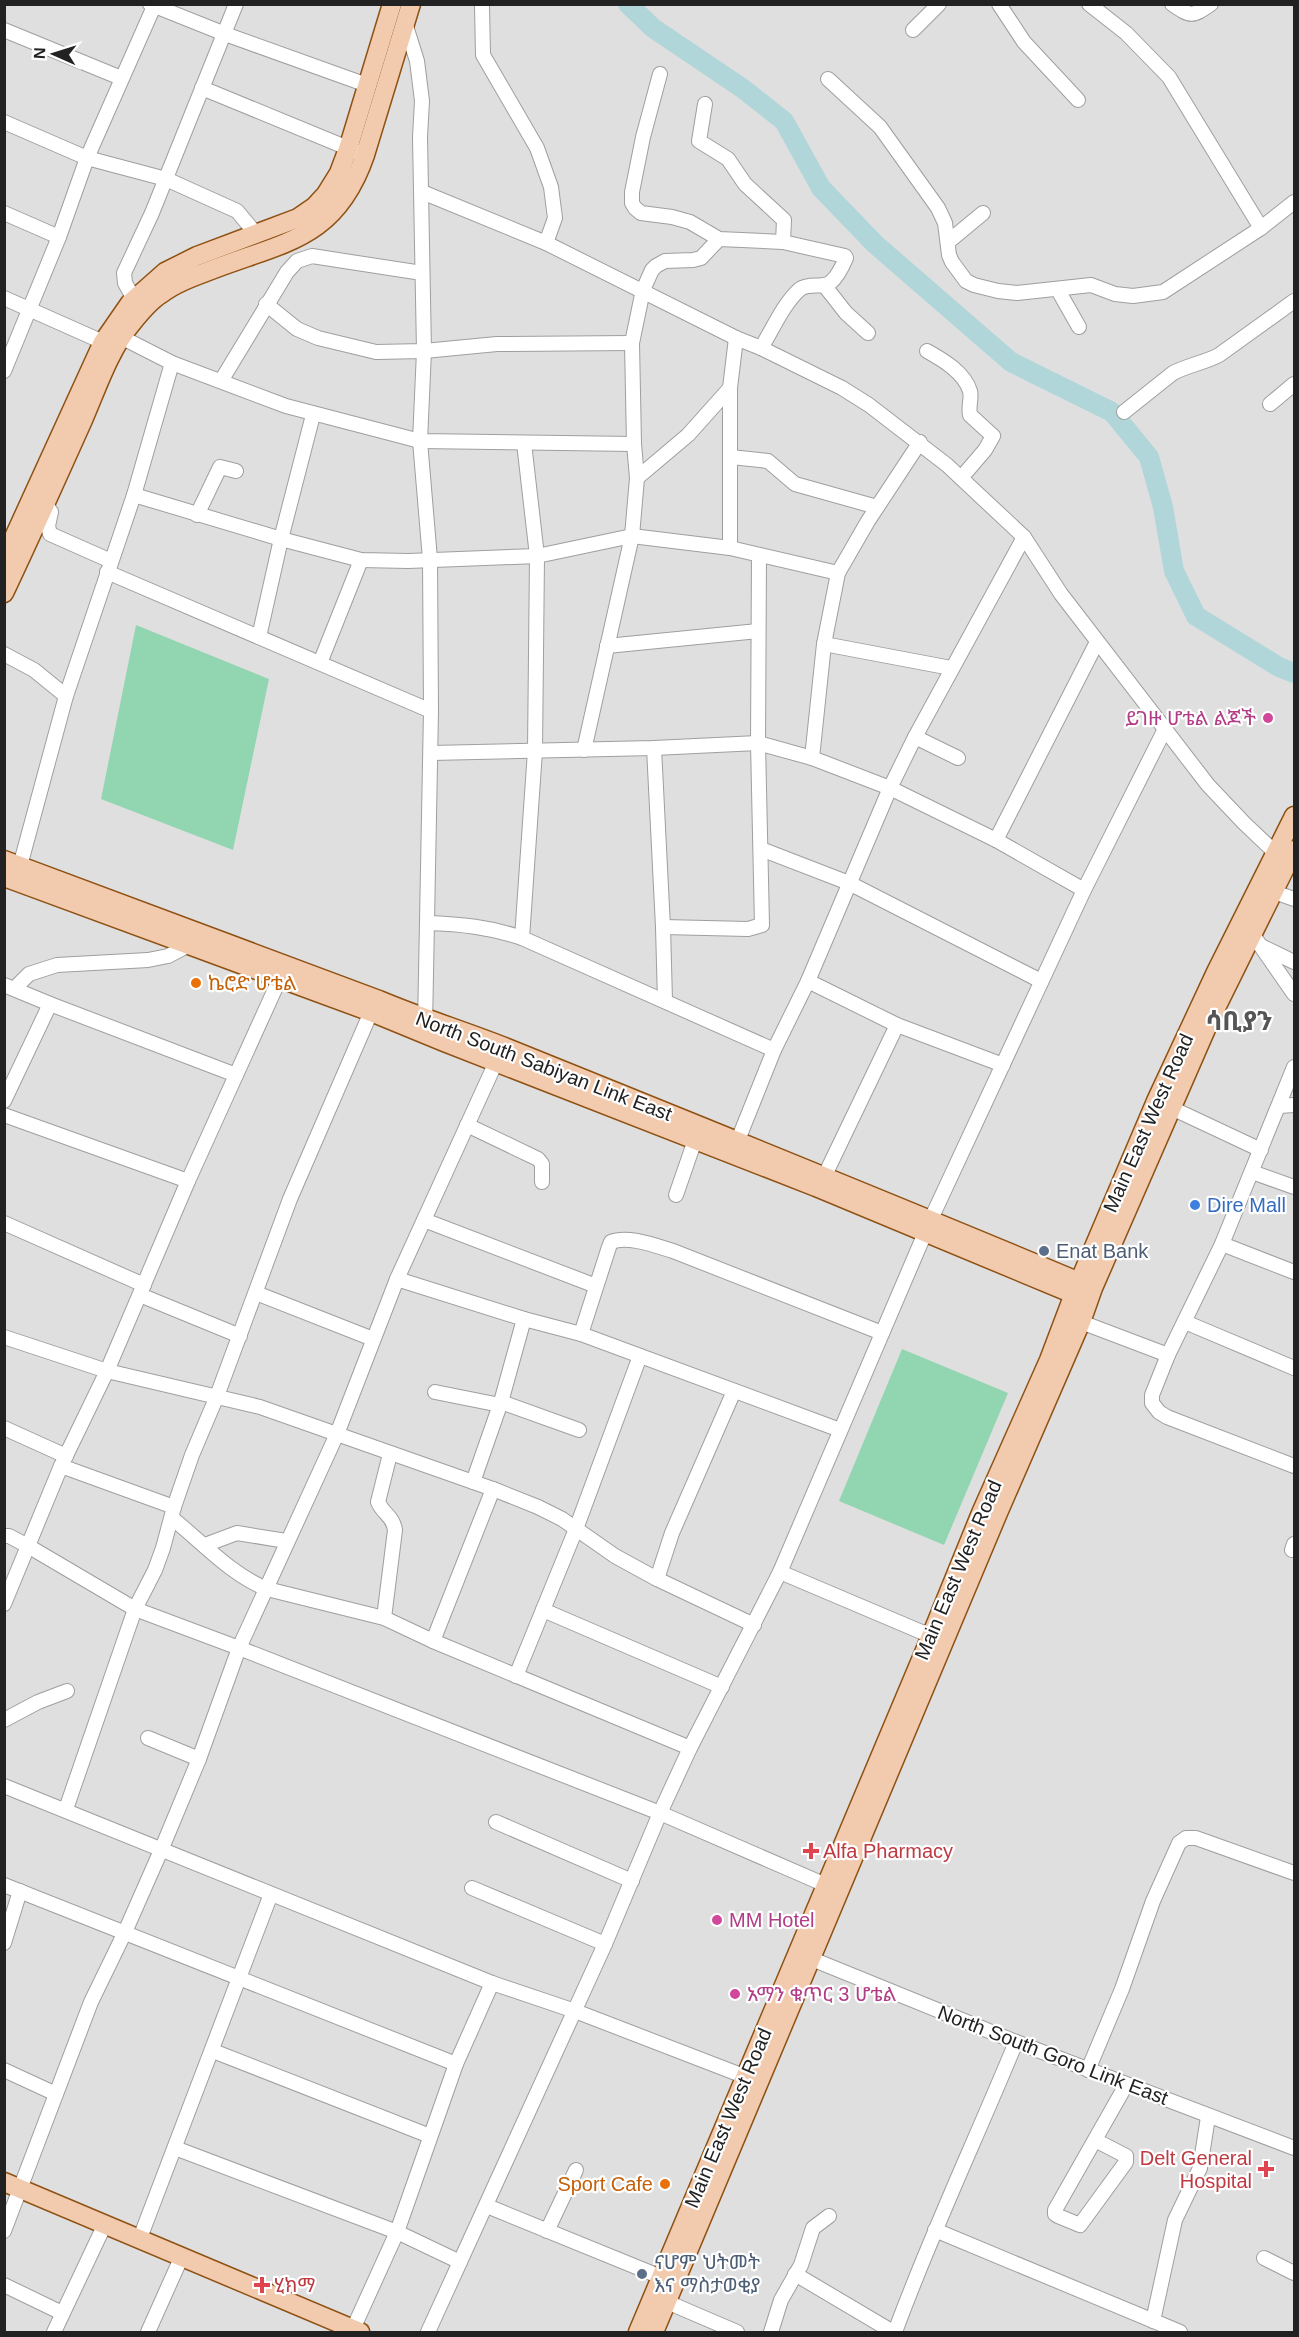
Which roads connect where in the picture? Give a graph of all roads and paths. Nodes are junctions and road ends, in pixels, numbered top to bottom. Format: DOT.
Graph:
graph roads {
  1 [pos="236,4"];
  2 [pos="411,4"];
  3 [pos="939,4"];
  4 [pos="999,4"];
  5 [pos="1089,4"];
  6 [pos="1172,4"];
  7 [pos="1211,4"];
  8 [pos="153,5"];
  9 [pos="482,6"];
  10 [pos="392,11"];
  11 [pos="4,30"];
  12 [pos="913,30"];
  13 [pos="225,34"];
  14 [pos="660,74"];
  15 [pos="121,78"];
  16 [pos="828,79"];
  17 [pos="367,85"];
  18 [pos="202,88"];
  19 [pos="1078,100"];
  20 [pos="705,104"];
  21 [pos="4,122"];
  22 [pos="357,152"];
  23 [pos="87,158"];
  24 [pos="166,179"];
  25 [pos="422,192"];
  26 [pos="1294,202"];
  27 [pos="4,213"];
  28 [pos="983,213"];
  29 [pos="1261,228"];
  30 [pos="257,235"];
  31 [pos="58,237"];
  32 [pos="719,239"];
  33 [pos="783,242"];
  34 [pos="948,242"];
  35 [pos="546,243"];
  36 [pos="422,273"];
  37 [pos="824,285"];
  38 [pos="643,290"];
  39 [pos="1058,290"];
  40 [pos="4,297"];
  41 [pos="134,299"];
  42 [pos="1294,302"];
  43 [pos="266,304"];
  44 [pos="30,309"];
  45 [pos="1079,327"];
  46 [pos="868,333"];
  47 [pos="111,336"];
  48 [pos="736,338"];
  49 [pos="632,343"];
  50 [pos="761,348"];
  51 [pos="424,351"];
  52 [pos="927,351"];
  53 [pos="172,363"];
  54 [pos="4,371"];
  55 [pos="221,381"];
  56 [pos="1294,384"];
  57 [pos="730,388"];
  58 [pos="1270,404"];
  59 [pos="1124,412"];
  60 [pos="313,415"];
  61 [pos="420,441"];
  62 [pos="920,442"];
  63 [pos="524,443"];
  64 [pos="634,444"];
  65 [pos="731,457"];
  66 [pos="236,471"];
  67 [pos="637,478"];
  68 [pos="961,478"];
  69 [pos="134,495"];
  70 [pos="46,504"];
  71 [pos="877,507"];
  72 [pos="197,514"];
  73 [pos="632,536"];
  74 [pos="1024,537"];
  75 [pos="281,539"];
  76 [pos="730,548"];
  77 [pos="759,555"];
  78 [pos="537,556"];
  79 [pos="430,559"];
  80 [pos="4,560"];
  81 [pos="361,560"];
  82 [pos="109,566"];
  83 [pos="838,573"];
  84 [pos="4,593"];
  85 [pos="758,631"];
  86 [pos="259,637"];
  87 [pos="1097,642"];
  88 [pos="824,644"];
  89 [pos="608,646"];
  90 [pos="4,654"];
  91 [pos="320,663"];
  92 [pos="951,668"];
  93 [pos="66,696"];
  94 [pos="431,711"];
  95 [pos="1164,729"];
  96 [pos="915,737"];
  97 [pos="758,743"];
  98 [pos="654,748"];
  99 [pos="584,750"];
  100 [pos="535,751"];
  101 [pos="431,753"];
  102 [pos="812,758"];
  103 [pos="958,758"];
  104 [pos="890,788"];
  105 [pos="1294,816"];
  106 [pos="996,840"];
  107 [pos="761,849"];
  108 [pos="1286,856"];
  109 [pos="12,863"];
  110 [pos="4,877"];
  111 [pos="849,883"];
  112 [pos="1084,890"];
  113 [pos="1274,892"];
  114 [pos="1294,899"];
  115 [pos="427,923"];
  116 [pos="663,927"];
  117 [pos="522,938"];
  118 [pos="1257,941"];
  119 [pos="191,944"];
  120 [pos="239,955"];
  121 [pos="1294,962"];
  122 [pos="280,978"];
  123 [pos="808,981"];
  124 [pos="1041,981"];
  125 [pos="10,987"];
  126 [pos="1294,994"];
  127 [pos="664,1001"];
  128 [pos="50,1004"];
  129 [pos="371,1012"];
  130 [pos="897,1025"];
  131 [pos="425,1027"];
  132 [pos="774,1050"];
  133 [pos="496,1062"];
  134 [pos="1003,1065"];
  135 [pos="1294,1067"];
  136 [pos="236,1075"];
  137 [pos="4,1101"];
  138 [pos="1164,1105"];
  139 [pos="1279,1106"];
  140 [pos="1294,1106"];
  141 [pos="4,1115"];
  142 [pos="467,1125"];
  143 [pos="695,1140"];
  144 [pos="734,1148"];
  145 [pos="1261,1150"];
  146 [pos="1252,1172"];
  147 [pos="825,1175"];
  148 [pos="188,1181"];
  149 [pos="542,1182"];
  150 [pos="1294,1187"];
  151 [pos="676,1196"];
  152 [pos="424,1220"];
  153 [pos="4,1223"];
  154 [pos="929,1225"];
  155 [pos="1222,1244"];
  156 [pos="1294,1272"];
  157 [pos="397,1279"];
  158 [pos="596,1286"];
  159 [pos="142,1290"];
  160 [pos="1084,1291"];
  161 [pos="256,1293"];
  162 [pos="524,1319"];
  163 [pos="1080,1322"];
  164 [pos="1185,1322"];
  165 [pos="882,1333"];
  166 [pos="581,1334"];
  167 [pos="240,1336"];
  168 [pos="4,1337"];
  169 [pos="373,1339"];
  170 [pos="1168,1355"];
  171 [pos="640,1356"];
  172 [pos="1055,1363"];
  173 [pos="1294,1368"];
  174 [pos="107,1371"];
  175 [pos="734,1391"];
  176 [pos="435,1392"];
  177 [pos="217,1396"];
  178 [pos="500,1403"];
  179 [pos="4,1428"];
  180 [pos="579,1430"];
  181 [pos="840,1430"];
  182 [pos="337,1434"];
  183 [pos="390,1454"];
  184 [pos="64,1461"];
  185 [pos="1294,1466"];
  186 [pos="473,1482"];
  187 [pos="493,1489"];
  188 [pos="173,1513"];
  189 [pos="576,1529"];
  190 [pos="4,1536"];
  191 [pos="286,1541"];
  192 [pos="205,1545"];
  193 [pos="28,1546"];
  194 [pos="780,1572"];
  195 [pos="657,1579"];
  196 [pos="267,1588"];
  197 [pos="958,1589"];
  198 [pos="4,1604"];
  199 [pos="135,1609"];
  200 [pos="543,1610"];
  201 [pos="384,1618"];
  202 [pos="754,1625"];
  203 [pos="931,1636"];
  204 [pos="433,1641"];
  205 [pos="239,1647"];
  206 [pos="929,1658"];
  207 [pos="516,1676"];
  208 [pos="722,1687"];
  209 [pos="67,1691"];
  210 [pos="4,1720"];
  211 [pos="148,1738"];
  212 [pos="690,1748"];
  213 [pos="199,1759"];
  214 [pos="4,1786"];
  215 [pos="66,1809"];
  216 [pos="660,1813"];
  217 [pos="496,1822"];
  218 [pos="162,1848"];
  219 [pos="1294,1873"];
  220 [pos="632,1881"];
  221 [pos="4,1885"];
  222 [pos="472,1888"];
  223 [pos="833,1888"];
  224 [pos="20,1890"];
  225 [pos="271,1894"];
  226 [pos="125,1932"];
  227 [pos="4,1943"];
  228 [pos="605,1944"];
  229 [pos="805,1956"];
  230 [pos="240,1979"];
  231 [pos="492,1983"];
  232 [pos="575,2011"];
  233 [pos="1016,2042"];
  234 [pos="213,2051"];
  235 [pos="456,2064"];
  236 [pos="4,2070"];
  237 [pos="1088,2070"];
  238 [pos="752,2080"];
  239 [pos="1126,2085"];
  240 [pos="56,2094"];
  241 [pos="1208,2117"];
  242 [pos="430,2136"];
  243 [pos="1095,2140"];
  244 [pos="175,2148"];
  245 [pos="1294,2148"];
  246 [pos="576,2170"];
  247 [pos="13,2185"];
  248 [pos="487,2206"];
  249 [pos="830,2216"];
  250 [pos="105,2224"];
  251 [pos="4,2230"];
  252 [pos="935,2230"];
  253 [pos="548,2231"];
  254 [pos="397,2232"];
  255 [pos="140,2238"];
  256 [pos="679,2253"];
  257 [pos="182,2256"];
  258 [pos="1264,2258"];
  259 [pos="460,2262"];
  260 [pos="1294,2272"];
  261 [pos="795,2274"];
  262 [pos="661,2277"];
  263 [pos="4,2285"];
  264 [pos="667,2302"];
  265 [pos="62,2313"];
  266 [pos="1159,2326"];
  267 [pos="357,2331"];
  268 [pos="54,2332"];
  269 [pos="148,2332"];
  270 [pos="428,2332"];
  271 [pos="638,2332"];
  272 [pos="654,2332"];
  273 [pos="737,2332"];
  274 [pos="771,2332"];
  275 [pos="894,2332"];
  276 [pos="1180,2332"];
  1 -- 13 [label="street"];
  2 -- 10 [label="main road"];
  3 -- 12 [label="street"];
  4 -- 19 [label="street"];
  5 -- 29 [label="street"];
  6 -- 7 [label="street"];
  8 -- 13 [label="street"];
  8 -- 15 [label="street"];
  9 -- 35 [label="street"];
  10 -- 17 [label="main road"];
  10 -- 22 [label="main road"];
  10 -- 25 [label="street"];
  11 -- 15 [label="street"];
  13 -- 17 [label="street"];
  13 -- 18 [label="street"];
  14 -- 32 [label="street"];
  15 -- 23 [label="street"];
  16 -- 34 [label="street"];
  17 -- 22 [label="main road"];
  18 -- 22 [label="street"];
  18 -- 24 [label="street"];
  20 -- 33 [label="street"];
  21 -- 23 [label="street"];
  22 -- 30 [label="main road"];
  22 -- 47 [label="main road"];
  23 -- 24 [label="street"];
  23 -- 31 [label="street"];
  24 -- 30 [label="street"];
  24 -- 41 [label="street"];
  25 -- 35 [label="street"];
  25 -- 36 [label="street"];
  26 -- 29 [label="street"];
  27 -- 31 [label="street"];
  28 -- 34 [label="street"];
  29 -- 39 [label="street"];
  30 -- 41 [label="main road"];
  31 -- 44 [label="street"];
  32 -- 33 [label="street"];
  32 -- 38 [label="street"];
  33 -- 37 [label="street"];
  34 -- 39 [label="street"];
  35 -- 38 [label="street"];
  36 -- 43 [label="street"];
  36 -- 51 [label="street"];
  37 -- 46 [label="street"];
  37 -- 50 [label="street"];
  38 -- 48 [label="street"];
  38 -- 49 [label="street"];
  39 -- 45 [label="street"];
  40 -- 44 [label="street"];
  41 -- 47 [label="main road"];
  42 -- 59 [label="street"];
  43 -- 51 [label="street"];
  43 -- 55 [label="street"];
  44 -- 47 [label="street"];
  44 -- 54 [label="street"];
  47 -- 53 [label="street"];
  47 -- 70 [label="main road"];
  47 -- 80 [label="main road"];
  48 -- 50 [label="street"];
  48 -- 57 [label="street"];
  49 -- 51 [label="street"];
  49 -- 64 [label="street"];
  50 -- 62 [label="street"];
  51 -- 61 [label="street"];
  52 -- 68 [label="street"];
  53 -- 55 [label="street"];
  53 -- 69 [label="street"];
  55 -- 60 [label="street"];
  56 -- 58 [label="street"];
  57 -- 65 [label="street"];
  57 -- 67 [label="street"];
  60 -- 61 [label="street"];
  60 -- 75 [label="street"];
  61 -- 63 [label="street"];
  61 -- 79 [label="street"];
  62 -- 68 [label="street"];
  62 -- 71 [label="street"];
  63 -- 64 [label="street"];
  63 -- 78 [label="street"];
  64 -- 67 [label="street"];
  65 -- 71 [label="street"];
  65 -- 76 [label="street"];
  66 -- 72 [label="street"];
  67 -- 73 [label="street"];
  68 -- 74 [label="street"];
  69 -- 72 [label="street"];
  69 -- 82 [label="street"];
  70 -- 82 [label="street"];
  70 -- 84 [label="main road"];
  71 -- 83 [label="street"];
  72 -- 75 [label="street"];
  73 -- 76 [label="street"];
  73 -- 78 [label="street"];
  73 -- 89 [label="street"];
  74 -- 87 [label="street"];
  74 -- 92 [label="street"];
  75 -- 81 [label="street"];
  75 -- 86 [label="street"];
  76 -- 77 [label="street"];
  77 -- 83 [label="street"];
  77 -- 85 [label="street"];
  78 -- 79 [label="street"];
  78 -- 100 [label="street"];
  79 -- 81 [label="street"];
  79 -- 94 [label="street"];
  81 -- 91 [label="street"];
  82 -- 86 [label="street"];
  82 -- 93 [label="street"];
  83 -- 88 [label="street"];
  85 -- 89 [label="street"];
  85 -- 97 [label="street"];
  86 -- 91 [label="street"];
  87 -- 95 [label="street"];
  87 -- 106 [label="street"];
  88 -- 92 [label="street"];
  88 -- 102 [label="street"];
  89 -- 99 [label="street"];
  90 -- 93 [label="street"];
  91 -- 94 [label="street"];
  92 -- 96 [label="street"];
  93 -- 109 [label="street"];
  94 -- 101 [label="street"];
  95 -- 108 [label="street"];
  95 -- 112 [label="street"];
  96 -- 103 [label="street"];
  96 -- 104 [label="street"];
  97 -- 98 [label="street"];
  97 -- 102 [label="street"];
  97 -- 107 [label="street"];
  98 -- 99 [label="street"];
  98 -- 116 [label="street"];
  99 -- 100 [label="street"];
  100 -- 101 [label="street"];
  100 -- 117 [label="street"];
  101 -- 115 [label="street"];
  102 -- 104 [label="street"];
  104 -- 106 [label="street"];
  104 -- 111 [label="street"];
  105 -- 108 [label="main road, Main East West Road"];
  106 -- 112 [label="street"];
  107 -- 111 [label="street"];
  107 -- 116 [label="street"];
  108 -- 113 [label="main road, Main East West Road"];
  108 -- 138 [label="main road, Main East West Road"];
  109 -- 120 [label="main road, North South Sabiyan Link East"];
  110 -- 119 [label="main road, North South Sabiyan Link East"];
  111 -- 123 [label="street"];
  111 -- 124 [label="street"];
  112 -- 124 [label="street"];
  113 -- 114 [label="street"];
  113 -- 118 [label="main road, Main East West Road"];
  115 -- 117 [label="street"];
  115 -- 131 [label="street"];
  116 -- 127 [label="street"];
  117 -- 127 [label="street"];
  118 -- 121 [label="street"];
  118 -- 126 [label="street"];
  118 -- 138 [label="main road, Main East West Road"];
  119 -- 120 [label="main road, North South Sabiyan Link East"];
  119 -- 125 [label="street"];
  120 -- 122 [label="main road, North South Sabiyan Link East"];
  120 -- 131 [label="main road, North South Sabiyan Link East"];
  122 -- 129 [label="main road, North South Sabiyan Link East"];
  122 -- 136 [label="street"];
  123 -- 130 [label="street"];
  123 -- 132 [label="street"];
  124 -- 134 [label="street"];
  125 -- 128 [label="street"];
  127 -- 132 [label="street"];
  128 -- 136 [label="street"];
  128 -- 137 [label="street"];
  129 -- 131 [label="main road, North South Sabiyan Link East"];
  129 -- 161 [label="street"];
  130 -- 134 [label="street"];
  130 -- 147 [label="street"];
  131 -- 133 [label="main road, North South Sabiyan Link East"];
  131 -- 144 [label="main road, North South Sabiyan Link East"];
  132 -- 144 [label="street"];
  133 -- 142 [label="street"];
  133 -- 143 [label="main road, North South Sabiyan Link East"];
  134 -- 154 [label="street"];
  135 -- 139 [label="street"];
  136 -- 148 [label="street"];
  138 -- 145 [label="street"];
  138 -- 160 [label="main road, Main East West Road"];
  139 -- 140 [label="street"];
  139 -- 145 [label="street"];
  141 -- 148 [label="street"];
  142 -- 149 [label="street"];
  142 -- 152 [label="street"];
  143 -- 144 [label="main road, North South Sabiyan Link East"];
  143 -- 151 [label="street"];
  144 -- 147 [label="main road, North South Sabiyan Link East"];
  144 -- 154 [label="main road, North South Sabiyan Link East"];
  145 -- 146 [label="street"];
  146 -- 150 [label="street"];
  146 -- 155 [label="street"];
  147 -- 154 [label="main road, North South Sabiyan Link East"];
  148 -- 159 [label="street"];
  152 -- 157 [label="street"];
  152 -- 158 [label="street"];
  153 -- 159 [label="street"];
  154 -- 160 [label="main road, North South Sabiyan Link East"];
  154 -- 165 [label="street"];
  155 -- 156 [label="street"];
  155 -- 164 [label="street"];
  157 -- 162 [label="street"];
  157 -- 169 [label="street"];
  158 -- 165 [label="street"];
  158 -- 166 [label="street"];
  159 -- 167 [label="street"];
  159 -- 174 [label="street"];
  160 -- 163 [label="main road, Main East West Road"];
  160 -- 172 [label="main road, Main East West Road"];
  161 -- 167 [label="street"];
  161 -- 169 [label="street"];
  162 -- 166 [label="street"];
  162 -- 178 [label="street"];
  163 -- 170 [label="street"];
  163 -- 172 [label="main road, Main East West Road"];
  164 -- 170 [label="street"];
  164 -- 173 [label="street"];
  165 -- 181 [label="street"];
  166 -- 171 [label="street"];
  167 -- 177 [label="street"];
  168 -- 174 [label="street"];
  169 -- 182 [label="street"];
  170 -- 185 [label="street"];
  171 -- 175 [label="street"];
  171 -- 189 [label="street"];
  172 -- 197 [label="main road, Main East West Road"];
  174 -- 177 [label="street"];
  174 -- 184 [label="street"];
  175 -- 181 [label="street"];
  175 -- 195 [label="street"];
  176 -- 178 [label="street"];
  177 -- 182 [label="street"];
  177 -- 188 [label="street"];
  178 -- 180 [label="street"];
  178 -- 186 [label="street"];
  179 -- 184 [label="street"];
  181 -- 194 [label="street"];
  182 -- 183 [label="street"];
  182 -- 191 [label="street"];
  183 -- 186 [label="street"];
  183 -- 201 [label="street"];
  184 -- 188 [label="street"];
  184 -- 193 [label="street"];
  186 -- 187 [label="street"];
  187 -- 189 [label="street"];
  187 -- 204 [label="street"];
  188 -- 192 [label="street"];
  188 -- 199 [label="street"];
  189 -- 195 [label="street"];
  189 -- 200 [label="street"];
  190 -- 193 [label="street"];
  191 -- 192 [label="street"];
  191 -- 196 [label="street"];
  192 -- 196 [label="street"];
  193 -- 198 [label="street"];
  193 -- 199 [label="street"];
  194 -- 202 [label="street"];
  194 -- 203 [label="street"];
  195 -- 202 [label="street"];
  196 -- 201 [label="street"];
  196 -- 205 [label="street"];
  197 -- 203 [label="main road, Main East West Road"];
  197 -- 206 [label="main road, Main East West Road"];
  199 -- 205 [label="street"];
  199 -- 215 [label="street"];
  200 -- 207 [label="street"];
  200 -- 208 [label="street"];
  201 -- 204 [label="street"];
  202 -- 208 [label="street"];
  203 -- 206 [label="main road, Main East West Road"];
  204 -- 207 [label="street"];
  205 -- 213 [label="street"];
  205 -- 216 [label="street"];
  206 -- 223 [label="main road, Main East West Road"];
  207 -- 212 [label="street"];
  208 -- 212 [label="street"];
  209 -- 210 [label="street"];
  211 -- 213 [label="street"];
  212 -- 216 [label="street"];
  213 -- 218 [label="street"];
  214 -- 215 [label="street"];
  215 -- 218 [label="street"];
  216 -- 220 [label="street"];
  216 -- 223 [label="street"];
  217 -- 220 [label="street"];
  218 -- 225 [label="street"];
  218 -- 226 [label="street"];
  219 -- 237 [label="street"];
  220 -- 228 [label="street"];
  221 -- 224 [label="street"];
  222 -- 228 [label="street"];
  223 -- 229 [label="main road, Main East West Road"];
  224 -- 226 [label="street"];
  224 -- 227 [label="street"];
  225 -- 230 [label="street"];
  225 -- 231 [label="street"];
  226 -- 230 [label="street"];
  226 -- 240 [label="street"];
  228 -- 232 [label="street"];
  229 -- 233 [label="street, North South Goro Link East"];
  229 -- 238 [label="main road, Main East West Road"];
  230 -- 234 [label="street"];
  230 -- 235 [label="street"];
  231 -- 232 [label="street"];
  231 -- 235 [label="street"];
  232 -- 238 [label="street"];
  232 -- 248 [label="street"];
  233 -- 237 [label="street, North South Goro Link East"];
  233 -- 252 [label="street"];
  234 -- 242 [label="street"];
  234 -- 244 [label="street"];
  235 -- 242 [label="street"];
  236 -- 240 [label="street"];
  237 -- 239 [label="street, North South Goro Link East"];
  238 -- 256 [label="main road, Main East West Road"];
  239 -- 241 [label="street, North South Goro Link East"];
  239 -- 243 [label="street"];
  240 -- 247 [label="street"];
  241 -- 245 [label="street, North South Goro Link East"];
  241 -- 266 [label="street"];
  242 -- 254 [label="street"];
  243 -- 243 [label="street"];
  244 -- 254 [label="street"];
  244 -- 255 [label="street"];
  246 -- 253 [label="street"];
  247 -- 250 [label="main road"];
  247 -- 251 [label="street"];
  248 -- 253 [label="street"];
  248 -- 259 [label="street"];
  249 -- 261 [label="street"];
  250 -- 255 [label="main road"];
  250 -- 265 [label="street"];
  252 -- 266 [label="street"];
  252 -- 275 [label="street"];
  253 -- 262 [label="street"];
  254 -- 259 [label="street"];
  254 -- 267 [label="street"];
  255 -- 257 [label="main road"];
  256 -- 262 [label="main road, Main East West Road"];
  256 -- 264 [label="main road, Main East West Road"];
  257 -- 267 [label="main road"];
  257 -- 269 [label="street"];
  258 -- 260 [label="street"];
  259 -- 270 [label="street"];
  261 -- 274 [label="street"];
  261 -- 275 [label="street"];
  262 -- 271 [label="main road, Main East West Road"];
  263 -- 265 [label="street"];
  264 -- 272 [label="main road, Main East West Road"];
  264 -- 273 [label="street"];
  265 -- 268 [label="street"];
  266 -- 276 [label="street"];
}
